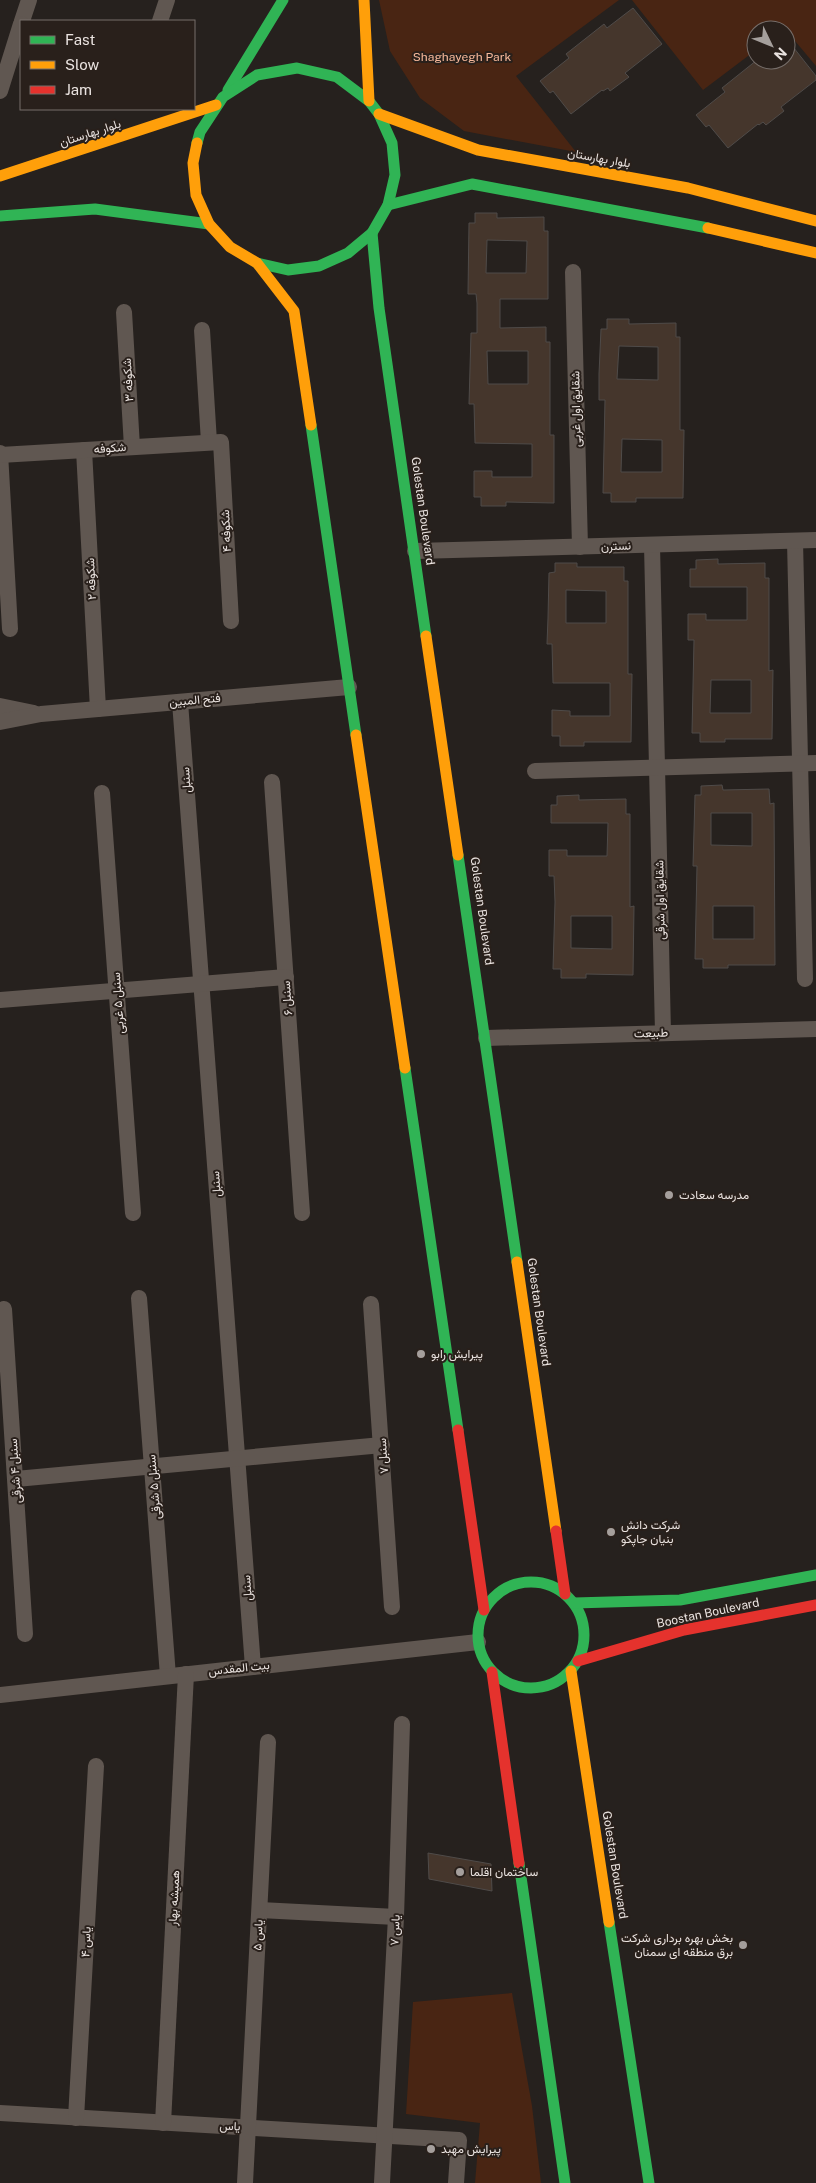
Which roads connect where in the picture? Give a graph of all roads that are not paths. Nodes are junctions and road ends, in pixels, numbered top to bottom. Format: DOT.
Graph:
graph roads {
  1 [pos="29,0"];
  2 [pos="167,0"];
  3 [pos="283,0"];
  4 [pos="364,0"];
  5 [pos="23,20"];
  6 [pos="160,20"];
  7 [pos="20,29"];
  8 [pos="0,92"];
  9 [pos="220,101"];
  10 [pos="369,101"];
  11 [pos="195,110"];
  12 [pos="195,110"];
  13 [pos="379,114"];
  14 [pos="0,176"];
  15 [pos="388,205"];
  16 [pos="0,216"];
  17 [pos="816,221"];
  18 [pos="209,224"];
  19 [pos="372,233"];
  20 [pos="816,253"];
  21 [pos="257,263"];
  22 [pos="573,272"];
  23 [pos="124,312"];
  24 [pos="202,330"];
  25 [pos="215,442"];
  26 [pos="132,447"];
  27 [pos="84,450"];
  28 [pos="0,454"];
  29 [pos="816,540"];
  30 [pos="795,541"];
  31 [pos="652,545"];
  32 [pos="580,547"];
  33 [pos="415,551"];
  34 [pos="231,621"];
  35 [pos="10,629"];
  36 [pos="349,687"];
  37 [pos="180,702"];
  38 [pos="0,706"];
  39 [pos="98,709"];
  40 [pos="41,714"];
  41 [pos="0,722"];
  42 [pos="808,763"];
  43 [pos="657,767"];
  44 [pos="535,771"];
  45 [pos="272,782"];
  46 [pos="102,793"];
  47 [pos="286,977"];
  48 [pos="805,979"];
  49 [pos="201,984"];
  50 [pos="117,990"];
  51 [pos="0,1000"];
  52 [pos="816,1029"];
  53 [pos="663,1033"];
  54 [pos="486,1038"];
  55 [pos="133,1213"];
  56 [pos="302,1213"];
  57 [pos="139,1298"];
  58 [pos="371,1304"];
  59 [pos="4,1309"];
  60 [pos="382,1445"];
  61 [pos="237,1459"];
  62 [pos="152,1466"];
  63 [pos="16,1479"];
  64 [pos="816,1575"];
  65 [pos="566,1594"];
  66 [pos="574,1603"];
  67 [pos="816,1605"];
  68 [pos="392,1607"];
  69 [pos="484,1610"];
  70 [pos="25,1634"];
  71 [pos="478,1642"];
  72 [pos="578,1660"];
  73 [pos="253,1667"];
  74 [pos="571,1671"];
  75 [pos="492,1672"];
  76 [pos="186,1674"];
  77 [pos="168,1676"];
  78 [pos="0,1694"];
  79 [pos="402,1724"];
  80 [pos="268,1742"];
  81 [pos="96,1766"];
  82 [pos="260,1910"];
  83 [pos="396,1917"];
  84 [pos="0,2113"];
  85 [pos="76,2118"];
  86 [pos="163,2123"];
  87 [pos="248,2127"];
  88 [pos="385,2135"];
  89 [pos="245,2183"];
  90 [pos="382,2183"];
  91 [pos="456,2183"];
  92 [pos="564,2183"];
  93 [pos="649,2183"];
  1 -- 5 [label="street"];
  2 -- 6 [label="street"];
  3 -- 9 [label="main road"];
  4 -- 10 [label="main road"];
  7 -- 8 [label="street"];
  9 -- 10 [label="main road"];
  9 -- 11 [label="main road, بلوار بهارستان"];
  9 -- 18 [label="main road"];
  10 -- 13 [label="main road"];
  12 -- 14 [label="main road, بلوار بهارستان"];
  13 -- 15 [label="main road"];
  13 -- 17 [label="main road, بلوار بهارستان"];
  15 -- 19 [label="main road"];
  15 -- 20 [label="main road"];
  16 -- 18 [label="main road"];
  18 -- 21 [label="main road"];
  19 -- 21 [label="main road"];
  19 -- 33 [label="main road, Golestan Boulevard"];
  21 -- 36 [label="main road"];
  22 -- 32 [label="street, شقایق اول غربی"];
  23 -- 26 [label="street, شکوفه ۳"];
  24 -- 25 [label="street, شکوفه ۴"];
  25 -- 26 [label="street, شکوفه"];
  25 -- 34 [label="street, شکوفه ۴"];
  26 -- 27 [label="street, شکوفه"];
  27 -- 28 [label="street, شکوفه"];
  27 -- 39 [label="street, شکوفه ۲"];
  28 -- 35 [label="street"];
  29 -- 30 [label="street, نسترن"];
  30 -- 31 [label="street, نسترن"];
  30 -- 42 [label="street"];
  31 -- 32 [label="street, نسترن"];
  31 -- 43 [label="street"];
  32 -- 33 [label="street, نسترن"];
  33 -- 54 [label="main road, Golestan Boulevard"];
  36 -- 37 [label="street, فتح المبین"];
  36 -- 69 [label="main road"];
  37 -- 39 [label="street, فتح المبین"];
  37 -- 49 [label="street, سنبل"];
  38 -- 40 [label="street"];
  39 -- 40 [label="street, فتح المبین"];
  40 -- 41 [label="street"];
  42 -- 43 [label="street"];
  42 -- 48 [label="street"];
  43 -- 44 [label="street"];
  43 -- 53 [label="street, شقایق اول شرقی"];
  45 -- 47 [label="street, سنبل ۶"];
  46 -- 50 [label="street, سنبل ۵ غربی"];
  47 -- 49 [label="street"];
  47 -- 56 [label="street, سنبل ۶"];
  49 -- 50 [label="street"];
  49 -- 61 [label="street, سنبل"];
  50 -- 51 [label="street"];
  50 -- 55 [label="street, سنبل ۵ غربی"];
  52 -- 53 [label="street, طبیعت"];
  53 -- 54 [label="street, طبیعت"];
  54 -- 65 [label="main road, Golestan Boulevard"];
  57 -- 62 [label="street, سنبل ۵ شرقی"];
  58 -- 60 [label="street, سنبل ۷"];
  59 -- 63 [label="street, سنبل ۴ شرقی"];
  60 -- 61 [label="street"];
  60 -- 68 [label="street, سنبل ۷"];
  61 -- 62 [label="street"];
  61 -- 73 [label="street, سنبل"];
  62 -- 63 [label="street"];
  62 -- 77 [label="street, سنبل ۵ شرقی"];
  63 -- 70 [label="street, سنبل ۴ شرقی"];
  64 -- 66 [label="main road, Boostan Boulevard"];
  65 -- 66 [label="main road"];
  65 -- 69 [label="main road"];
  66 -- 72 [label="main road"];
  67 -- 72 [label="main road, Boostan Boulevard"];
  69 -- 71 [label="main road"];
  71 -- 73 [label="street, بیت المقدس"];
  71 -- 75 [label="main road"];
  72 -- 74 [label="main road"];
  73 -- 76 [label="street, بیت المقدس"];
  74 -- 75 [label="main road"];
  74 -- 93 [label="main road, Golestan Boulevard"];
  75 -- 92 [label="main road"];
  76 -- 77 [label="street, بیت المقدس"];
  76 -- 86 [label="street, همیشه بهار"];
  77 -- 78 [label="street, بیت المقدس"];
  79 -- 83 [label="street, یاس ۷"];
  80 -- 82 [label="street, یاس ۵"];
  81 -- 85 [label="street, یاس ۴"];
  82 -- 83 [label="street"];
  82 -- 87 [label="street, یاس ۵"];
  83 -- 88 [label="street, یاس ۷"];
  84 -- 85 [label="street, یاس"];
  85 -- 86 [label="street, یاس"];
  86 -- 87 [label="street, یاس"];
  87 -- 88 [label="street, یاس"];
  87 -- 89 [label="street, یاس ۵"];
  88 -- 90 [label="street, یاس ۷"];
  88 -- 91 [label="street, یاس"];
}
